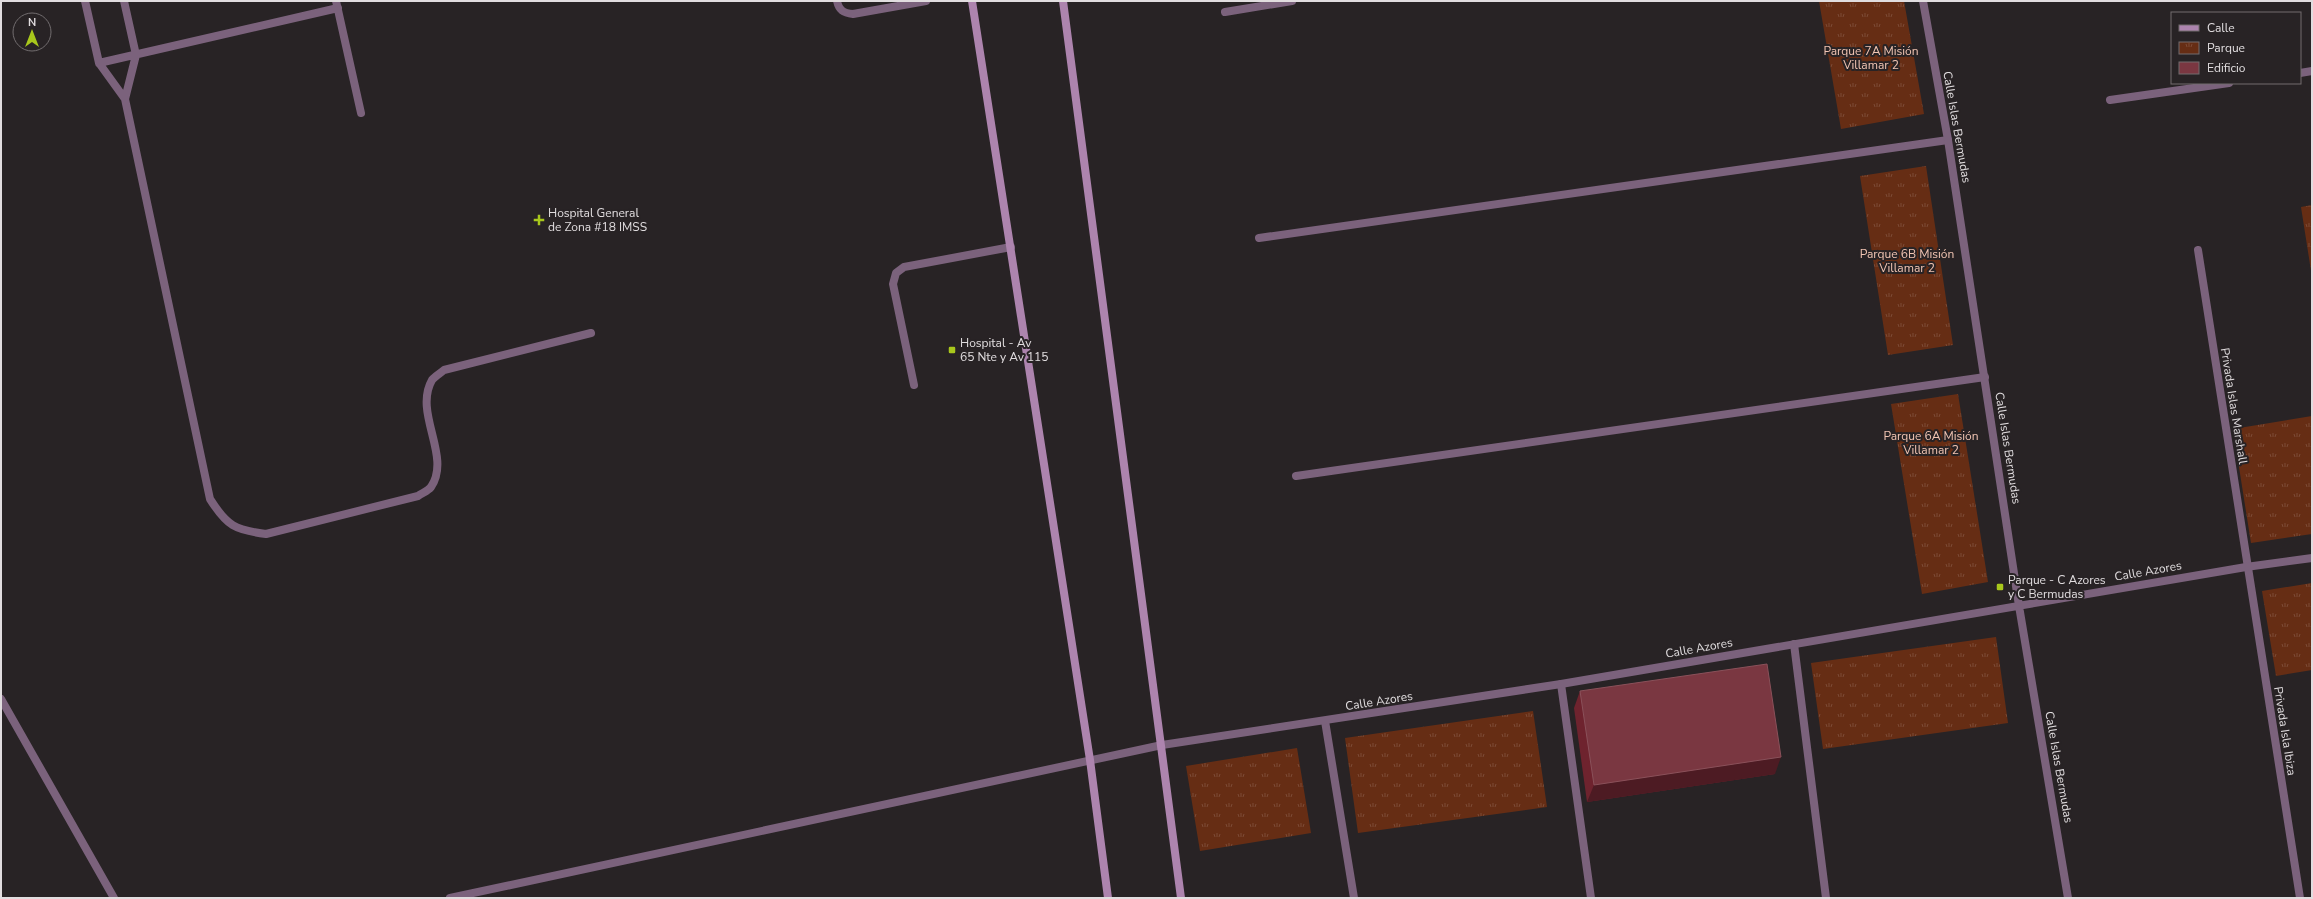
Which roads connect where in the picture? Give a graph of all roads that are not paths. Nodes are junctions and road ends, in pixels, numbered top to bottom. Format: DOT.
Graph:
graph roads {
  1 [pos="86,1"];
  2 [pos="124,1"];
  3 [pos="837,1"];
  4 [pos="926,1"];
  5 [pos="972,1"];
  6 [pos="1063,1"];
  7 [pos="1292,1"];
  8 [pos="1922,1"];
  9 [pos="337,5"];
  10 [pos="1225,12"];
  11 [pos="136,55"];
  12 [pos="99,63"];
  13 [pos="2312,71"];
  14 [pos="2301,73"];
  15 [pos="2222,84"];
  16 [pos="125,99"];
  17 [pos="2110,100"];
  18 [pos="361,113"];
  19 [pos="1948,140"];
  20 [pos="1259,238"];
  21 [pos="1011,248"];
  22 [pos="2198,250"];
  23 [pos="591,333"];
  24 [pos="1985,377"];
  25 [pos="914,386"];
  26 [pos="1296,476"];
  27 [pos="2312,558"];
  28 [pos="2246,567"];
  29 [pos="2019,606"];
  30 [pos="1794,644"];
  31 [pos="1561,684"];
  32 [pos="1,699"];
  33 [pos="1326,721"];
  34 [pos="1162,745"];
  35 [pos="1090,760"];
  36 [pos="114,898"];
  37 [pos="450,898"];
  38 [pos="1108,898"];
  39 [pos="1180,898"];
  40 [pos="1354,898"];
  41 [pos="1591,898"];
  42 [pos="1826,898"];
  43 [pos="2068,898"];
  44 [pos="2300,898"];
  1 -- 12 [label="street"];
  2 -- 11 [label="street"];
  3 -- 4 [label="street"];
  5 -- 21 [label="main road"];
  6 -- 34 [label="main road"];
  7 -- 10 [label="street"];
  8 -- 19 [label="street, Calle Islas Bermudas"];
  9 -- 11 [label="street"];
  9 -- 18 [label="street"];
  11 -- 12 [label="street"];
  11 -- 16 [label="street"];
  12 -- 16 [label="street"];
  13 -- 14 [label="street"];
  15 -- 17 [label="street"];
  16 -- 23 [label="street"];
  19 -- 20 [label="street"];
  19 -- 24 [label="street, Calle Islas Bermudas"];
  21 -- 25 [label="street"];
  21 -- 35 [label="main road"];
  22 -- 28 [label="street, Privada Islas Marshall"];
  24 -- 26 [label="street"];
  24 -- 29 [label="street, Calle Islas Bermudas"];
  27 -- 28 [label="street, Calle Azores"];
  28 -- 29 [label="street, Calle Azores"];
  28 -- 44 [label="street, Privada Isla Ibiza"];
  29 -- 30 [label="street, Calle Azores"];
  29 -- 43 [label="street, Calle Islas Bermudas"];
  30 -- 31 [label="street, Calle Azores"];
  30 -- 42 [label="street"];
  31 -- 33 [label="street, Calle Azores"];
  31 -- 41 [label="street"];
  32 -- 36 [label="street"];
  33 -- 34 [label="street, Calle Azores"];
  33 -- 40 [label="street"];
  34 -- 35 [label="street, Calle Azores"];
  34 -- 39 [label="main road"];
  35 -- 37 [label="street, Calle Azores"];
  35 -- 38 [label="main road"];
}
